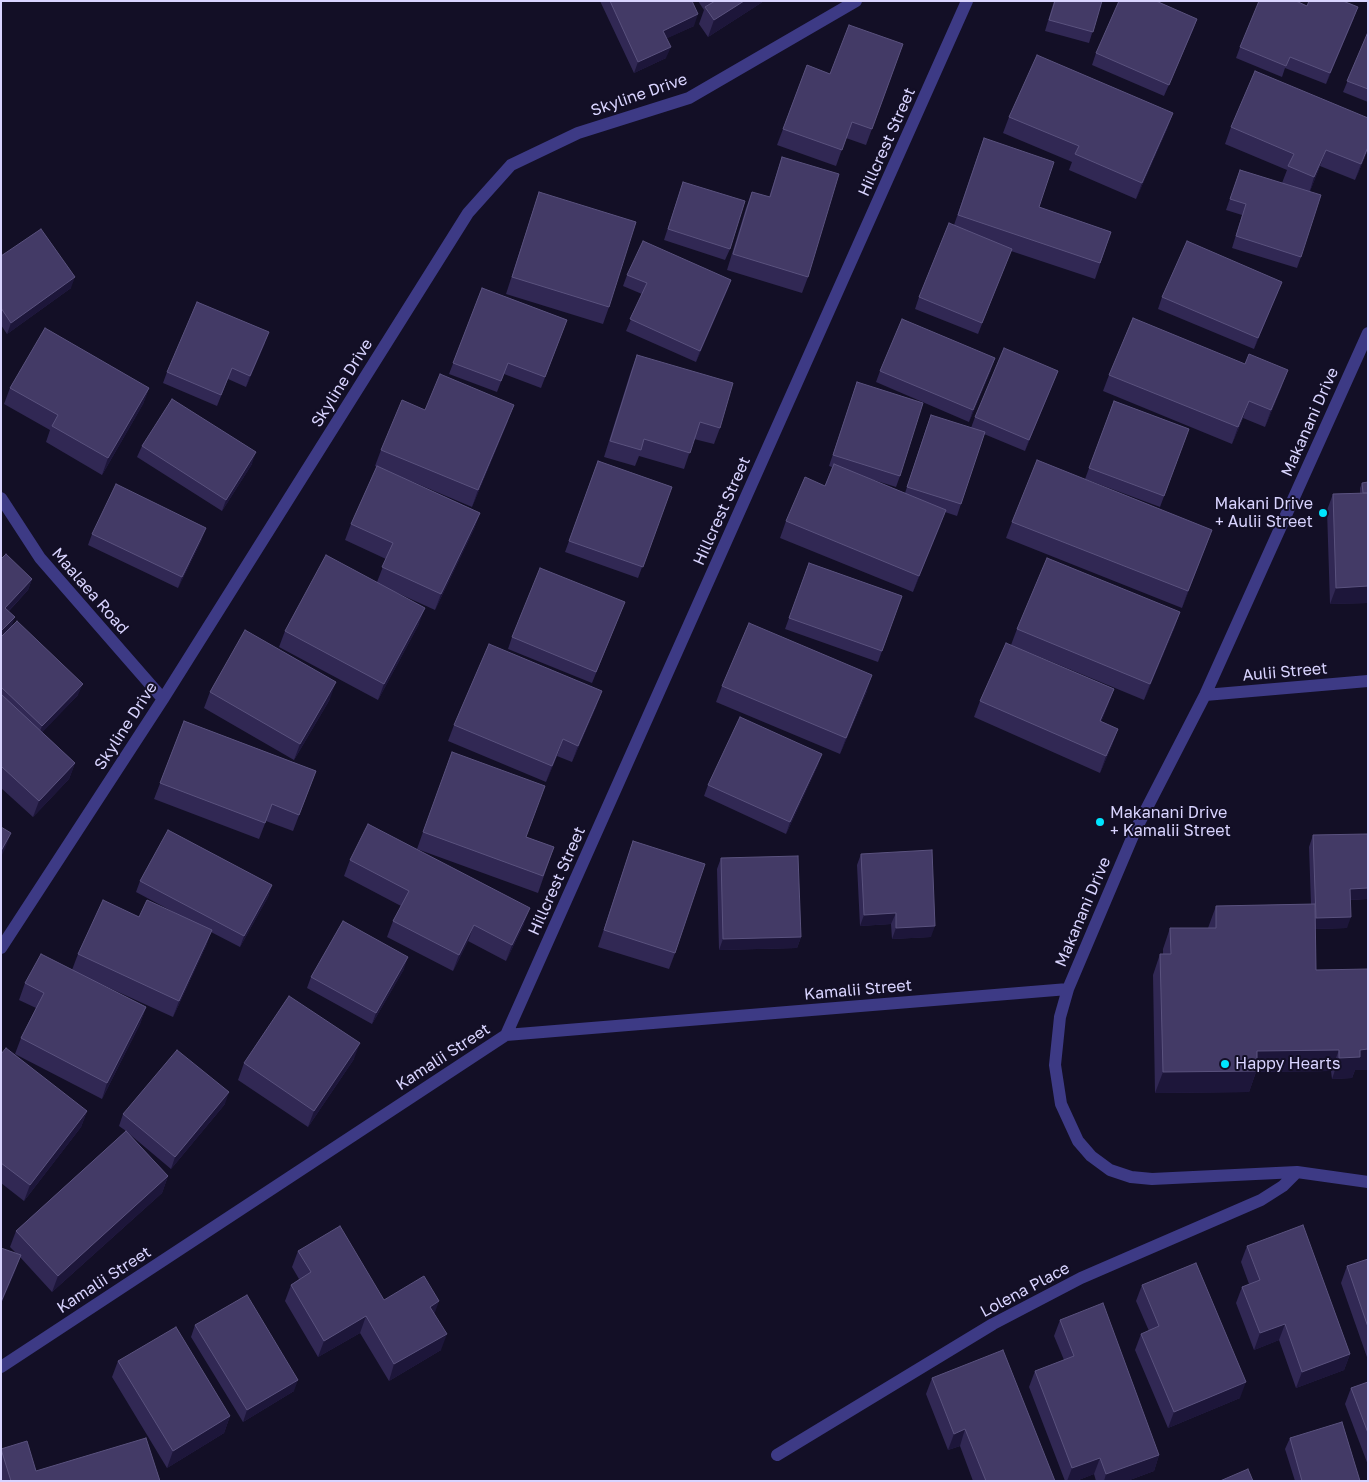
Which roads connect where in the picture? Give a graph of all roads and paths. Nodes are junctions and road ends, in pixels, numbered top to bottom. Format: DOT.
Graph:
graph roads {
  1 [pos="856,1"];
  2 [pos="967,1"];
  3 [pos="1368,333"];
  4 [pos="1,498"];
  5 [pos="1368,681"];
  6 [pos="1205,695"];
  7 [pos="163,699"];
  8 [pos="1,948"];
  9 [pos="1068,989"];
  10 [pos="506,1035"];
  11 [pos="1297,1172"];
  12 [pos="1368,1182"];
  13 [pos="1,1367"];
  14 [pos="777,1455"];
  1 -- 7 [label="street, Skyline Drive"];
  2 -- 10 [label="street, Hillcrest Street"];
  3 -- 6 [label="street, Makanani Drive"];
  4 -- 7 [label="street, Maalaea Road"];
  5 -- 6 [label="street, Aulii Street"];
  6 -- 9 [label="street, Makanani Drive"];
  7 -- 8 [label="street, Skyline Drive"];
  9 -- 10 [label="street, Kamalii Street"];
  9 -- 11 [label="street, Makanani Drive"];
  10 -- 13 [label="street, Kamalii Street"];
  11 -- 12 [label="street, Makanani Drive"];
  11 -- 14 [label="street, Lolena Place"];
}
